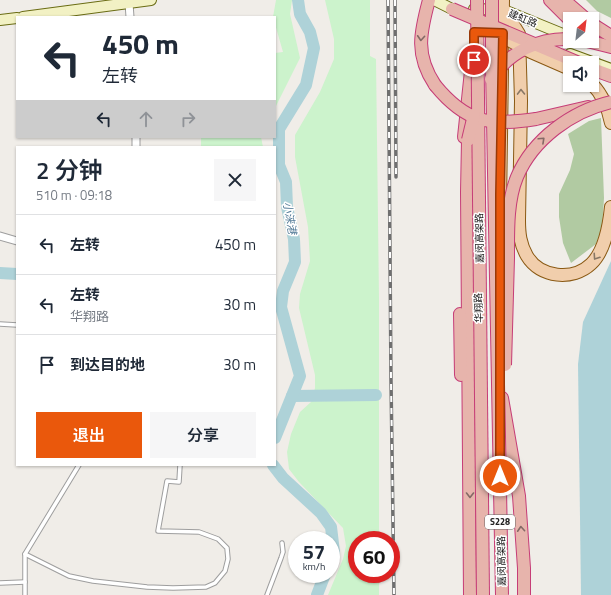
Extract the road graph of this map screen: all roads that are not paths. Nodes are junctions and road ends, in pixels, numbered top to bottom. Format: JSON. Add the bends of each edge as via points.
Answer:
{"nodes":[{"id":1,"x":151,"y":0,"type":"edge"},
{"id":2,"x":429,"y":0,"type":"edge"},
{"id":3,"x":434,"y":0,"type":"edge"},
{"id":4,"x":492,"y":0,"type":"edge"},
{"id":5,"x":550,"y":0,"type":"edge"},
{"id":6,"x":564,"y":0,"type":"edge"},
{"id":7,"x":129,"y":3,"type":"junction"},
{"id":8,"x":475,"y":3,"type":"edge"},
{"id":9,"x":504,"y":5,"type":"edge"},
{"id":10,"x":452,"y":9,"type":"junction"},
{"id":11,"x":578,"y":12,"type":"edge"},
{"id":12,"x":563,"y":13,"type":"edge"},
{"id":13,"x":31,"y":16,"type":"edge"},
{"id":14,"x":130,"y":16,"type":"edge"},
{"id":15,"x":16,"y":18,"type":"edge"},
{"id":16,"x":0,"y":20,"type":"edge"},
{"id":17,"x":599,"y":28,"type":"edge"},
{"id":18,"x":474,"y":32,"type":"junction"},
{"id":19,"x":503,"y":33,"type":"junction"},
{"id":20,"x":519,"y":34,"type":"junction"},
{"id":21,"x":563,"y":34,"type":"edge"},
{"id":22,"x":611,"y":36,"type":"edge"},
{"id":23,"x":563,"y":39,"type":"edge"},
{"id":24,"x":599,"y":39,"type":"edge"},
{"id":25,"x":599,"y":44,"type":"edge"},
{"id":26,"x":474,"y":46,"type":"junction"},
{"id":27,"x":611,"y":46,"type":"edge"},
{"id":28,"x":598,"y":48,"type":"edge"},
{"id":29,"x":611,"y":53,"type":"edge"},
{"id":30,"x":563,"y":56,"type":"edge"},
{"id":31,"x":563,"y":66,"type":"edge"},
{"id":32,"x":611,"y":69,"type":"edge"},
{"id":33,"x":599,"y":71,"type":"edge"},
{"id":34,"x":611,"y":76,"type":"edge"},
{"id":35,"x":598,"y":92,"type":"edge"},
{"id":36,"x":611,"y":102,"type":"edge"},
{"id":37,"x":597,"y":105,"type":"junction"},
{"id":38,"x":611,"y":123,"type":"edge"},
{"id":39,"x":611,"y":207,"type":"edge"},
{"id":40,"x":0,"y":236,"type":"edge"},
{"id":41,"x":16,"y":241,"type":"edge"},
{"id":42,"x":0,"y":324,"type":"edge"},
{"id":43,"x":16,"y":325,"type":"edge"},
{"id":44,"x":500,"y":387,"type":"junction"},
{"id":45,"x":499,"y":450,"type":"junction"},
{"id":46,"x":470,"y":456,"type":"junction"},
{"id":47,"x":78,"y":466,"type":"edge"},
{"id":48,"x":180,"y":466,"type":"edge"},
{"id":49,"x":282,"y":543,"type":"dead end"},
{"id":50,"x":26,"y":554,"type":"junction"},
{"id":51,"x":25,"y":582,"type":"junction"},
{"id":52,"x":0,"y":583,"type":"edge"},
{"id":53,"x":25,"y":595,"type":"edge"},
{"id":54,"x":266,"y":595,"type":"edge"},
{"id":55,"x":470,"y":595,"type":"edge"},
{"id":56,"x":484,"y":595,"type":"edge"},
{"id":57,"x":500,"y":595,"type":"edge"},
{"id":58,"x":524,"y":595,"type":"edge"}],
"edges":[{"from":1,"to":7,"type":"main road"},
{"from":2,"to":37,"type":"highway","one_way":true,"bridge":true,"via":[[421,34],[423,62],[428,74],[445,96],[466,114],[476,119],[515,122]]},
{"from":3,"to":10,"type":"main road"},
{"from":4,"to":45,"type":"highway","name":"嘉闵高架路","number":"S228","bridge":true},
{"from":5,"to":12,"type":"highway"},
{"from":6,"to":11,"type":"highway"},
{"from":7,"to":13,"type":"main road"},
{"from":7,"to":14,"type":"street"},
{"from":8,"to":9,"type":"main road","name":"建虹路"},
{"from":8,"to":18,"type":"main road","name":"华翔路"},
{"from":8,"to":56,"type":"highway","name":"嘉闵高架路","number":"S228","bridge":true},
{"from":9,"to":19,"type":"main road"},
{"from":9,"to":20,"type":"main road"},
{"from":9,"to":21,"type":"main road","name":"建虹路"},
{"from":10,"to":30,"type":"highway","bridge":true},
{"from":10,"to":31,"type":"main road","bridge":true,"via":[[531,52]]},
{"from":15,"to":16,"type":"main road"},
{"from":17,"to":22,"type":"highway"},
{"from":18,"to":19,"type":"main road","name":"建虹路"},
{"from":18,"to":26,"type":"main road","name":"华翔路"},
{"from":19,"to":20,"type":"main road","name":"建虹路"},
{"from":19,"to":44,"type":"main road"},
{"from":20,"to":32,"type":"main road","name":"建虹路"},
{"from":39,"to":20,"type":"main road","one_way":true,"via":[[601,249],[584,270],[555,275],[539,268],[528,257],[519,229]]},
{"from":23,"to":46,"type":"highway","bridge":true,"via":[[525,48],[505,62],[481,94],[471,125],[468,140],[467,192]]},
{"from":24,"to":27,"type":"highway"},
{"from":25,"to":27,"type":"highway"},
{"from":26,"to":46,"type":"highway","via":[[461,174],[461,377]]},
{"from":26,"to":56,"type":"main road","name":"华翔路","via":[[473,159],[483,467]]},
{"from":28,"to":29,"type":"main road"},
{"from":33,"to":34,"type":"highway"},
{"from":35,"to":38,"type":"main road","via":[[608,110]]},
{"from":36,"to":37,"type":"highway","bridge":true},
{"from":45,"to":37,"type":"highway","one_way":true,"bridge":true,"via":[[505,379],[508,230],[511,200],[517,177],[528,156],[550,133],[574,116]]},
{"from":40,"to":41,"type":"street"},
{"from":42,"to":43,"type":"lane"},
{"from":44,"to":57,"type":"main road"},
{"from":58,"to":44,"type":"highway","one_way":true,"via":[[519,496]]},
{"from":45,"to":57,"type":"highway","name":"嘉闵高架路","number":"S228","bridge":true},
{"from":46,"to":55,"type":"highway","one_way":true},
{"from":47,"to":50,"type":"lane"},
{"from":48,"to":50,"type":"lane","via":[[179,482],[167,481],[158,531],[198,532],[218,539],[227,548],[228,559],[225,571],[215,583],[206,587],[173,588],[93,582],[69,576]]},
{"from":49,"to":54,"type":"lane","via":[[283,552]]},
{"from":50,"to":51,"type":"lane"},
{"from":51,"to":52,"type":"lane"},
{"from":51,"to":53,"type":"lane"}]}
